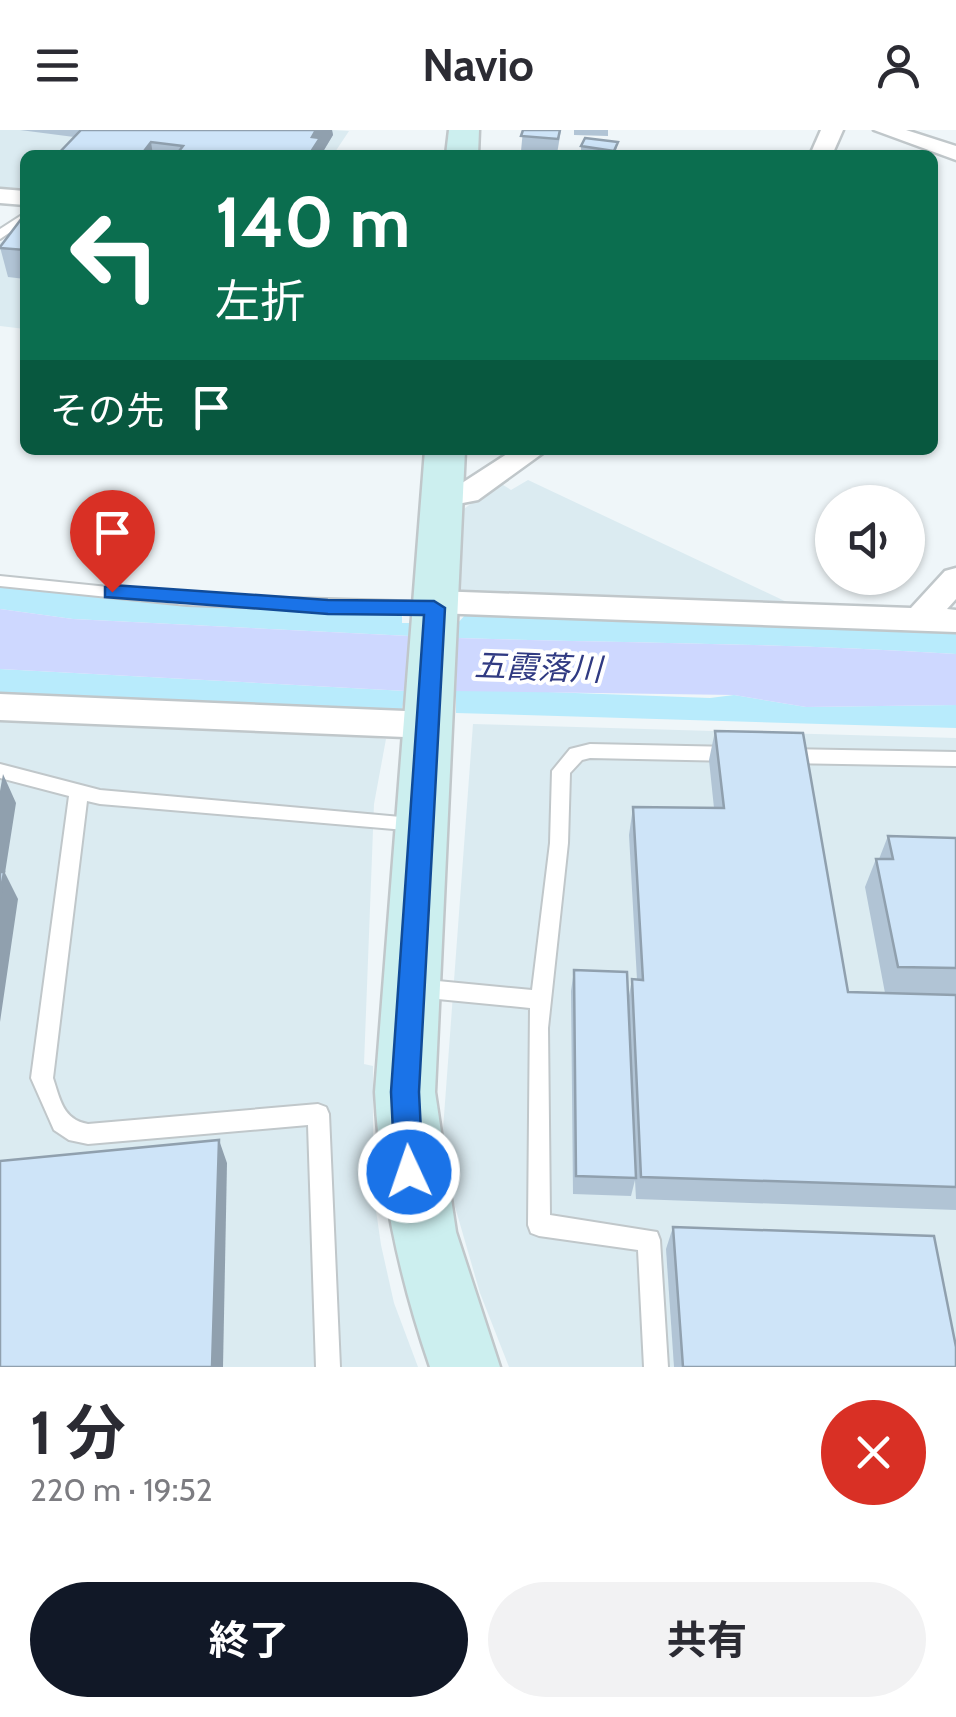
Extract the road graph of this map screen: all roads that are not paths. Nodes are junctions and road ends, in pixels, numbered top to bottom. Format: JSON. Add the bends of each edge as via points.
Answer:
{"nodes":[{"id":1,"x":885,"y":130,"type":"edge"},
{"id":2,"x":956,"y":153,"type":"edge"},
{"id":3,"x":20,"y":220,"type":"edge"},
{"id":4,"x":0,"y":235,"type":"edge"},
{"id":5,"x":445,"y":455,"type":"edge"},
{"id":6,"x":525,"y":455,"type":"edge"},
{"id":7,"x":442,"y":498,"type":"junction"},
{"id":8,"x":956,"y":579,"type":"edge"},
{"id":9,"x":0,"y":581,"type":"edge"},
{"id":10,"x":435,"y":611,"type":"junction"},
{"id":11,"x":919,"y":620,"type":"junction"},
{"id":12,"x":956,"y":621,"type":"edge"},
{"id":13,"x":0,"y":707,"type":"edge"},
{"id":14,"x":430,"y":713,"type":"junction"},
{"id":15,"x":956,"y":760,"type":"edge"},
{"id":16,"x":0,"y":772,"type":"edge"},
{"id":17,"x":79,"y":791,"type":"junction"},
{"id":18,"x":422,"y":825,"type":"junction"},
{"id":19,"x":412,"y":988,"type":"junction"},
{"id":20,"x":541,"y":1000,"type":"junction"},
{"id":21,"x":328,"y":1367,"type":"edge"},
{"id":22,"x":465,"y":1367,"type":"edge"},
{"id":23,"x":656,"y":1367,"type":"edge"}],
"edges":[{"from":1,"to":2,"type":"street"},
{"from":3,"to":4,"type":"lane"},
{"from":5,"to":7,"type":"street"},
{"from":6,"to":7,"type":"street","via":[[468,493]]},
{"from":7,"to":10,"type":"street"},
{"from":8,"to":11,"type":"street"},
{"from":9,"to":10,"type":"lane","via":[[187,600]]},
{"from":10,"to":11,"type":"street"},
{"from":10,"to":14,"type":"street"},
{"from":11,"to":12,"type":"street"},
{"from":13,"to":14,"type":"street"},
{"from":14,"to":18,"type":"street"},
{"from":15,"to":20,"type":"lane","via":[[576,754],[562,771]]},
{"from":16,"to":17,"type":"lane"},
{"from":17,"to":18,"type":"lane"},
{"from":17,"to":21,"type":"lane","via":[[42,1078],[57,1123],[88,1134],[318,1114]]},
{"from":18,"to":19,"type":"street"},
{"from":19,"to":20,"type":"lane"},
{"from":19,"to":22,"type":"street","via":[[405,1092],[409,1172],[432,1275]]},
{"from":20,"to":23,"type":"lane","via":[[539,1225],[650,1240]]}]}
